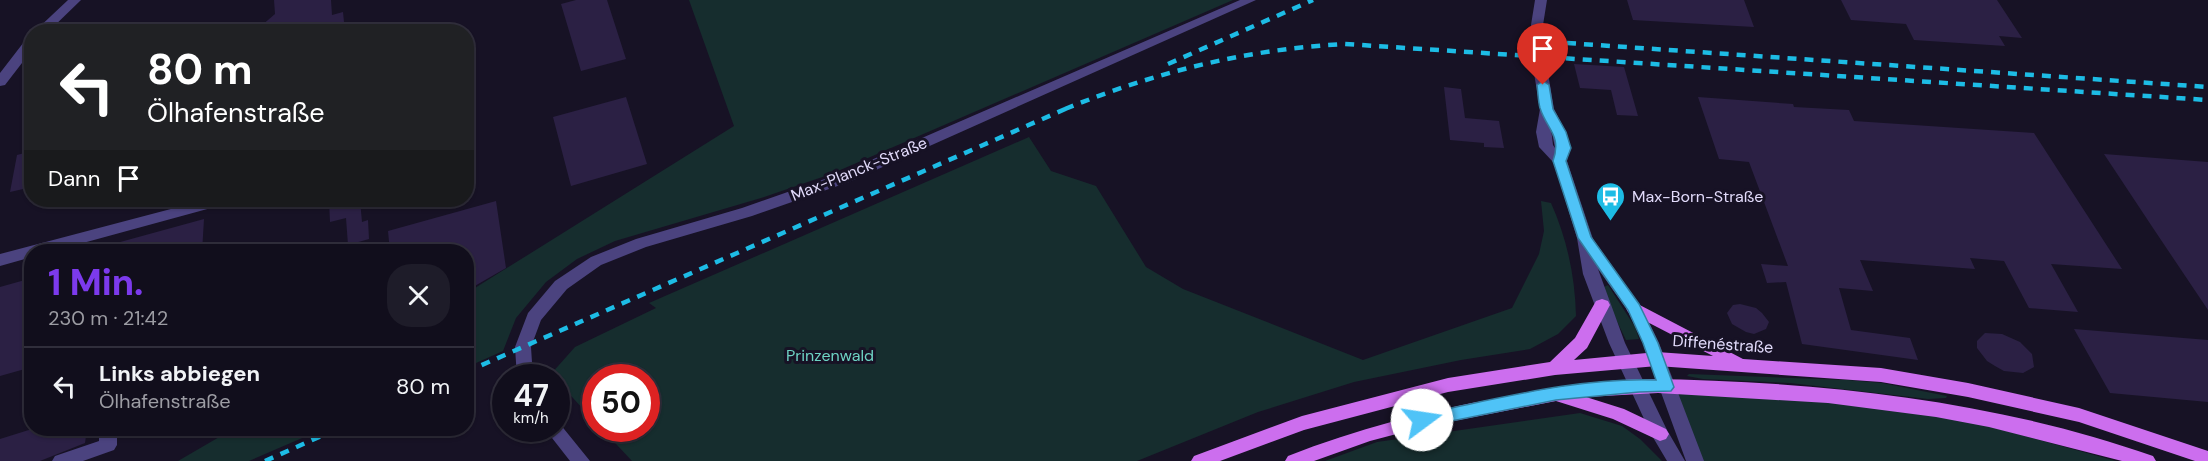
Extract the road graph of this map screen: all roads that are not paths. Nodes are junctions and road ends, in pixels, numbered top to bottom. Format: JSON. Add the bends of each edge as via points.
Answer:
{"nodes":[{"id":1,"x":75,"y":0,"type":"edge"},
{"id":2,"x":1250,"y":0,"type":"edge"},
{"id":3,"x":1541,"y":0,"type":"edge"},
{"id":4,"x":49,"y":24,"type":"edge"},
{"id":5,"x":24,"y":51,"type":"edge"},
{"id":6,"x":0,"y":82,"type":"edge"},
{"id":7,"x":196,"y":207,"type":"edge"},
{"id":8,"x":1585,"y":238,"type":"junction"},
{"id":9,"x":59,"y":244,"type":"edge"},
{"id":10,"x":24,"y":254,"type":"edge"},
{"id":11,"x":0,"y":260,"type":"edge"},
{"id":12,"x":1602,"y":305,"type":"junction"},
{"id":13,"x":1634,"y":308,"type":"junction"},
{"id":14,"x":1657,"y":359,"type":"junction"},
{"id":15,"x":1626,"y":361,"type":"junction"},
{"id":16,"x":524,"y":364,"type":"edge"},
{"id":17,"x":1744,"y":365,"type":"junction"},
{"id":18,"x":1555,"y":368,"type":"junction"},
{"id":19,"x":1639,"y":386,"type":"junction"},
{"id":20,"x":1666,"y":387,"type":"junction"},
{"id":21,"x":1556,"y":394,"type":"junction"},
{"id":22,"x":1660,"y":434,"type":"junction"},
{"id":23,"x":108,"y":436,"type":"edge"},
{"id":24,"x":565,"y":442,"type":"edge"},
{"id":25,"x":2208,"y":458,"type":"edge"},
{"id":26,"x":61,"y":461,"type":"edge"},
{"id":27,"x":581,"y":461,"type":"edge"},
{"id":28,"x":1200,"y":461,"type":"edge"},
{"id":29,"x":1294,"y":461,"type":"edge"},
{"id":30,"x":1676,"y":461,"type":"edge"},
{"id":31,"x":1695,"y":461,"type":"edge"},
{"id":32,"x":2147,"y":461,"type":"edge"}],
"edges":[{"from":1,"to":4,"type":"street"},
{"from":2,"to":16,"type":"street","name":"Max-Planck-Straße","via":[[843,178],[596,261],[561,285],[534,317],[523,347]]},
{"from":3,"to":8,"type":"street","via":[[1537,25],[1547,109],[1543,132],[1546,147],[1560,161]]},
{"from":5,"to":6,"type":"street"},
{"from":7,"to":9,"type":"street"},
{"from":8,"to":12,"type":"street","via":[[1591,274]]},
{"from":8,"to":13,"type":"street"},
{"from":10,"to":11,"type":"street"},
{"from":12,"to":15,"type":"street"},
{"from":12,"to":18,"type":"main road","via":[[1581,343]]},
{"from":13,"to":14,"type":"street"},
{"from":13,"to":17,"type":"main road"},
{"from":14,"to":15,"type":"main road","name":"Diffenéstraße"},
{"from":14,"to":17,"type":"main road","name":"Diffenéstraße"},
{"from":14,"to":20,"type":"street"},
{"from":15,"to":18,"type":"main road","name":"Diffenéstraße"},
{"from":15,"to":19,"type":"street"},
{"from":17,"to":25,"type":"main road","name":"Diffenéstraße","via":[[1881,375],[1968,390],[2079,415]]},
{"from":18,"to":28,"type":"main road","name":"Diffenéstraße","via":[[1448,385],[1313,420]]},
{"from":19,"to":20,"type":"main road"},
{"from":19,"to":21,"type":"main road"},
{"from":19,"to":22,"type":"street"},
{"from":20,"to":31,"type":"street"},
{"from":20,"to":32,"type":"main road","via":[[1820,394],[1889,402],[2086,441]]},
{"from":21,"to":22,"type":"main road","via":[[1618,414]]},
{"from":21,"to":29,"type":"main road","via":[[1440,415]]},
{"from":22,"to":30,"type":"street"},
{"from":23,"to":26,"type":"street","via":[[108,445]]},
{"from":24,"to":27,"type":"street"}]}
